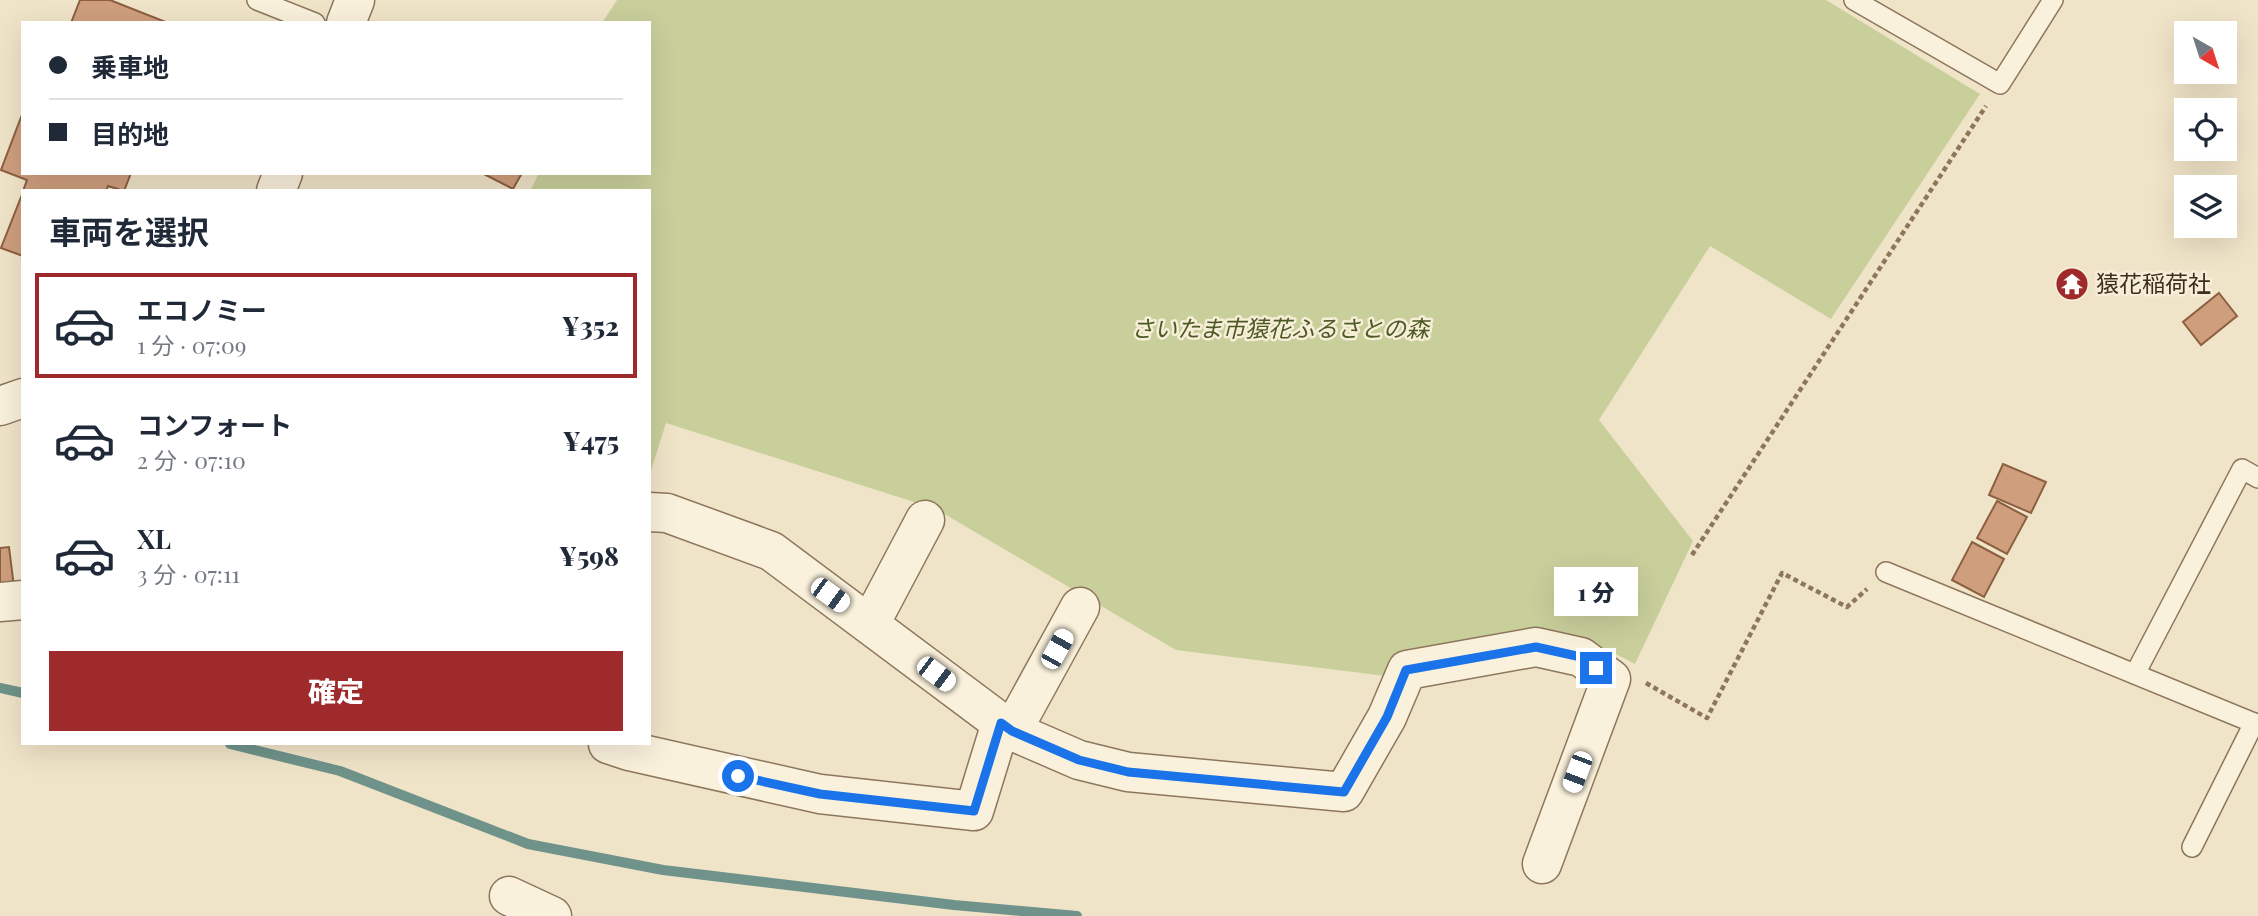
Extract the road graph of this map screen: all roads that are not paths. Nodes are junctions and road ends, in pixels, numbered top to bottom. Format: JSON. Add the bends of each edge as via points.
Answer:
{"nodes":[{"id":1,"x":257,"y":0,"type":"edge"},
{"id":2,"x":355,"y":0,"type":"edge"},
{"id":3,"x":1853,"y":0,"type":"edge"},
{"id":4,"x":2053,"y":0,"type":"edge"},
{"id":5,"x":309,"y":21,"type":"edge"},
{"id":6,"x":347,"y":21,"type":"edge"},
{"id":7,"x":21,"y":399,"type":"edge"},
{"id":8,"x":0,"y":406,"type":"edge"},
{"id":9,"x":2258,"y":478,"type":"edge"},
{"id":10,"x":651,"y":512,"type":"edge"},
{"id":11,"x":925,"y":520,"type":"dead end"},
{"id":12,"x":1886,"y":572,"type":"road end"},
{"id":13,"x":21,"y":600,"type":"edge"},
{"id":14,"x":0,"y":602,"type":"edge"},
{"id":15,"x":1080,"y":607,"type":"dead end"},
{"id":16,"x":870,"y":624,"type":"junction"},
{"id":17,"x":2135,"y":674,"type":"junction"},
{"id":18,"x":2256,"y":723,"type":"edge"},
{"id":19,"x":1006,"y":727,"type":"junction"},
{"id":20,"x":611,"y":745,"type":"edge"},
{"id":21,"x":2192,"y":847,"type":"dead end"},
{"id":22,"x":1542,"y":864,"type":"dead end"},
{"id":23,"x":509,"y":896,"type":"dead end"},
{"id":24,"x":552,"y":916,"type":"edge"}],
"edges":[{"from":1,"to":5,"type":"lane"},
{"from":2,"to":6,"type":"street"},
{"from":3,"to":4,"type":"lane","via":[[2000,84]]},
{"from":7,"to":8,"type":"street"},
{"from":9,"to":17,"type":"lane","via":[[2242,469]]},
{"from":10,"to":16,"type":"street","via":[[667,513],[771,551]]},
{"from":11,"to":16,"type":"street"},
{"from":12,"to":17,"type":"lane"},
{"from":13,"to":14,"type":"street"},
{"from":15,"to":19,"type":"street"},
{"from":16,"to":19,"type":"street"},
{"from":17,"to":18,"type":"lane"},
{"from":18,"to":21,"type":"lane"},
{"from":19,"to":20,"type":"street","via":[[974,811],[820,794]]},
{"from":19,"to":22,"type":"street","via":[[1079,760],[1128,772],[1344,792],[1387,717],[1406,670],[1536,647],[1581,657],[1611,680]]},
{"from":23,"to":24,"type":"street"}]}
